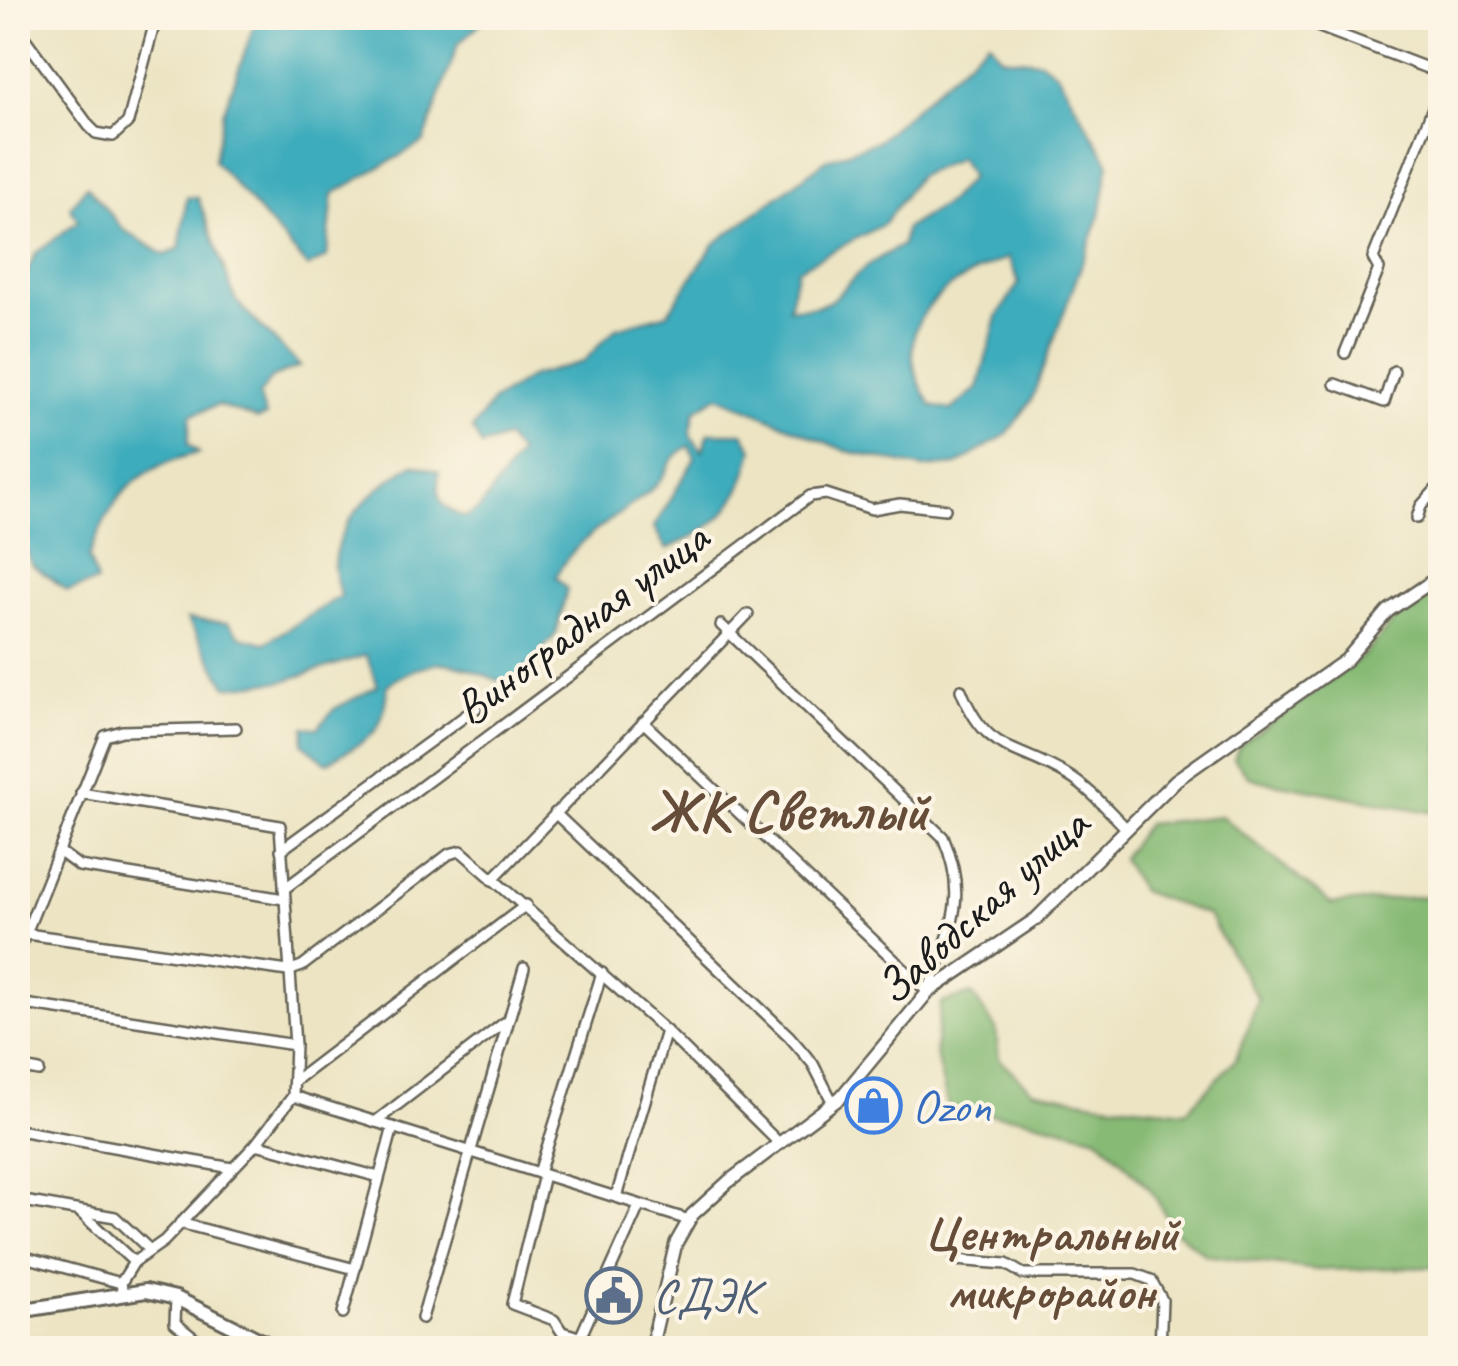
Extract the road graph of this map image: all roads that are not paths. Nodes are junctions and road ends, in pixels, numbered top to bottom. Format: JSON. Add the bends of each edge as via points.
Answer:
{"nodes":[{"id":1,"x":156,"y":18,"type":"edge"},
{"id":2,"x":1296,"y":18,"type":"edge"},
{"id":3,"x":18,"y":28,"type":"edge"},
{"id":4,"x":1440,"y":73,"type":"edge"},
{"id":5,"x":1440,"y":90,"type":"edge"},
{"id":6,"x":1346,"y":353,"type":"dead end"},
{"id":7,"x":1394,"y":371,"type":"dead end"},
{"id":8,"x":1335,"y":384,"type":"dead end"},
{"id":9,"x":1440,"y":440,"type":"edge"},
{"id":10,"x":1440,"y":452,"type":"edge"},
{"id":11,"x":1440,"y":485,"type":"edge"},
{"id":12,"x":945,"y":510,"type":"dead end"},
{"id":13,"x":1416,"y":518,"type":"dead end"},
{"id":14,"x":1440,"y":576,"type":"edge"},
{"id":15,"x":748,"y":614,"type":"dead end"},
{"id":16,"x":721,"y":625,"type":"dead end"},
{"id":17,"x":729,"y":634,"type":"junction"},
{"id":18,"x":961,"y":690,"type":"dead end"},
{"id":19,"x":476,"y":708,"type":"dead end"},
{"id":20,"x":643,"y":722,"type":"junction"},
{"id":21,"x":236,"y":728,"type":"dead end"},
{"id":22,"x":81,"y":793,"type":"junction"},
{"id":23,"x":555,"y":813,"type":"junction"},
{"id":24,"x":1126,"y":828,"type":"junction"},
{"id":25,"x":281,"y":850,"type":"junction"},
{"id":26,"x":60,"y":852,"type":"junction"},
{"id":27,"x":492,"y":880,"type":"junction"},
{"id":28,"x":284,"y":894,"type":"junction"},
{"id":29,"x":526,"y":905,"type":"junction"},
{"id":30,"x":27,"y":934,"type":"junction"},
{"id":31,"x":18,"y":953,"type":"edge"},
{"id":32,"x":524,"y":968,"type":"dead end"},
{"id":33,"x":288,"y":971,"type":"junction"},
{"id":34,"x":602,"y":973,"type":"junction"},
{"id":35,"x":928,"y":992,"type":"junction"},
{"id":36,"x":18,"y":1004,"type":"edge"},
{"id":37,"x":504,"y":1023,"type":"junction"},
{"id":38,"x":666,"y":1031,"type":"junction"},
{"id":39,"x":294,"y":1046,"type":"junction"},
{"id":40,"x":18,"y":1067,"type":"edge"},
{"id":41,"x":39,"y":1071,"type":"dead end"},
{"id":42,"x":296,"y":1080,"type":"junction"},
{"id":43,"x":294,"y":1096,"type":"junction"},
{"id":44,"x":834,"y":1103,"type":"junction"},
{"id":45,"x":375,"y":1122,"type":"junction"},
{"id":46,"x":392,"y":1127,"type":"junction"},
{"id":47,"x":18,"y":1130,"type":"edge"},
{"id":48,"x":779,"y":1143,"type":"junction"},
{"id":49,"x":256,"y":1144,"type":"junction"},
{"id":50,"x":468,"y":1150,"type":"junction"},
{"id":51,"x":232,"y":1168,"type":"junction"},
{"id":52,"x":541,"y":1174,"type":"junction"},
{"id":53,"x":380,"y":1177,"type":"junction"},
{"id":54,"x":616,"y":1198,"type":"junction"},
{"id":55,"x":18,"y":1200,"type":"edge"},
{"id":56,"x":639,"y":1206,"type":"junction"},
{"id":57,"x":80,"y":1212,"type":"junction"},
{"id":58,"x":689,"y":1220,"type":"junction"},
{"id":59,"x":180,"y":1223,"type":"junction"},
{"id":60,"x":150,"y":1250,"type":"junction"},
{"id":61,"x":18,"y":1255,"type":"edge"},
{"id":62,"x":955,"y":1260,"type":"dead end"},
{"id":63,"x":134,"y":1262,"type":"junction"},
{"id":64,"x":355,"y":1269,"type":"junction"},
{"id":65,"x":122,"y":1288,"type":"junction"},
{"id":66,"x":176,"y":1298,"type":"junction"},
{"id":67,"x":18,"y":1310,"type":"edge"},
{"id":68,"x":343,"y":1313,"type":"dead end"},
{"id":69,"x":422,"y":1318,"type":"dead end"},
{"id":70,"x":580,"y":1338,"type":"junction"},
{"id":71,"x":206,"y":1348,"type":"edge"},
{"id":72,"x":276,"y":1348,"type":"edge"},
{"id":73,"x":616,"y":1348,"type":"edge"},
{"id":74,"x":651,"y":1348,"type":"edge"},
{"id":75,"x":1160,"y":1348,"type":"edge"}],
"edges":[{"from":1,"to":3,"type":"street","via":[[128,122],[113,136],[90,126]]},
{"from":2,"to":4,"type":"street"},
{"from":5,"to":6,"type":"street","via":[[1373,258],[1379,269]]},
{"from":7,"to":8,"type":"street","via":[[1384,402]]},
{"from":9,"to":10,"type":"street"},
{"from":11,"to":13,"type":"street"},
{"from":12,"to":28,"type":"street","name":"Виноградная улица","via":[[900,504],[872,509],[826,494],[810,496]]},
{"from":14,"to":24,"type":"street","name":"Заводская улица","via":[[1388,612],[1346,660],[1186,772]]},
{"from":15,"to":17,"type":"street"},
{"from":16,"to":17,"type":"street"},
{"from":17,"to":20,"type":"street"},
{"from":17,"to":35,"type":"street","via":[[939,832],[959,880]]},
{"from":18,"to":24,"type":"street","via":[[986,734],[1071,776]]},
{"from":19,"to":25,"type":"street"},
{"from":20,"to":23,"type":"street"},
{"from":20,"to":35,"type":"street"},
{"from":21,"to":22,"type":"street","via":[[109,733]]},
{"from":22,"to":25,"type":"street","via":[[280,826]]},
{"from":22,"to":26,"type":"street"},
{"from":23,"to":27,"type":"street"},
{"from":23,"to":44,"type":"street","via":[[790,1036]]},
{"from":24,"to":35,"type":"street","name":"Заводская улица","via":[[1036,919]]},
{"from":25,"to":28,"type":"street"},
{"from":26,"to":28,"type":"street","via":[[79,866]]},
{"from":26,"to":30,"type":"street"},
{"from":27,"to":29,"type":"street"},
{"from":27,"to":33,"type":"street","via":[[461,852],[452,852],[312,960]]},
{"from":28,"to":33,"type":"street"},
{"from":29,"to":34,"type":"street"},
{"from":29,"to":42,"type":"street"},
{"from":30,"to":31,"type":"street"},
{"from":30,"to":33,"type":"street"},
{"from":32,"to":37,"type":"street"},
{"from":33,"to":39,"type":"street"},
{"from":34,"to":38,"type":"street"},
{"from":34,"to":52,"type":"street"},
{"from":35,"to":44,"type":"street","name":"Заводская улица"},
{"from":36,"to":39,"type":"street"},
{"from":37,"to":45,"type":"street"},
{"from":37,"to":50,"type":"street"},
{"from":38,"to":48,"type":"street"},
{"from":38,"to":54,"type":"street"},
{"from":39,"to":42,"type":"street"},
{"from":40,"to":41,"type":"street"},
{"from":42,"to":43,"type":"street"},
{"from":43,"to":45,"type":"street"},
{"from":43,"to":49,"type":"street"},
{"from":44,"to":48,"type":"street","name":"Заводская улица"},
{"from":45,"to":46,"type":"street"},
{"from":46,"to":50,"type":"street"},
{"from":46,"to":53,"type":"street"},
{"from":47,"to":51,"type":"street"},
{"from":48,"to":58,"type":"street","name":"Заводская улица"},
{"from":49,"to":51,"type":"street"},
{"from":49,"to":53,"type":"street"},
{"from":50,"to":52,"type":"street"},
{"from":50,"to":69,"type":"street"},
{"from":51,"to":59,"type":"street"},
{"from":52,"to":54,"type":"street"},
{"from":52,"to":70,"type":"street","via":[[511,1294],[516,1309],[554,1320],[562,1332]]},
{"from":53,"to":64,"type":"street"},
{"from":54,"to":56,"type":"street"},
{"from":55,"to":57,"type":"street"},
{"from":56,"to":58,"type":"street"},
{"from":56,"to":70,"type":"street"},
{"from":57,"to":60,"type":"street","via":[[124,1221]]},
{"from":57,"to":63,"type":"street"},
{"from":58,"to":74,"type":"street","name":"Заводская улица","via":[[676,1244]]},
{"from":59,"to":60,"type":"street"},
{"from":59,"to":64,"type":"street"},
{"from":60,"to":63,"type":"street"},
{"from":61,"to":65,"type":"street"},
{"from":62,"to":75,"type":"street","via":[[1006,1264],[1023,1274],[1136,1274],[1151,1280],[1162,1300]]},
{"from":63,"to":65,"type":"street"},
{"from":64,"to":68,"type":"street"},
{"from":65,"to":66,"type":"main road"},
{"from":65,"to":67,"type":"main road"},
{"from":66,"to":71,"type":"street","via":[[175,1323]]},
{"from":66,"to":72,"type":"main road"},
{"from":70,"to":73,"type":"street"}]}
